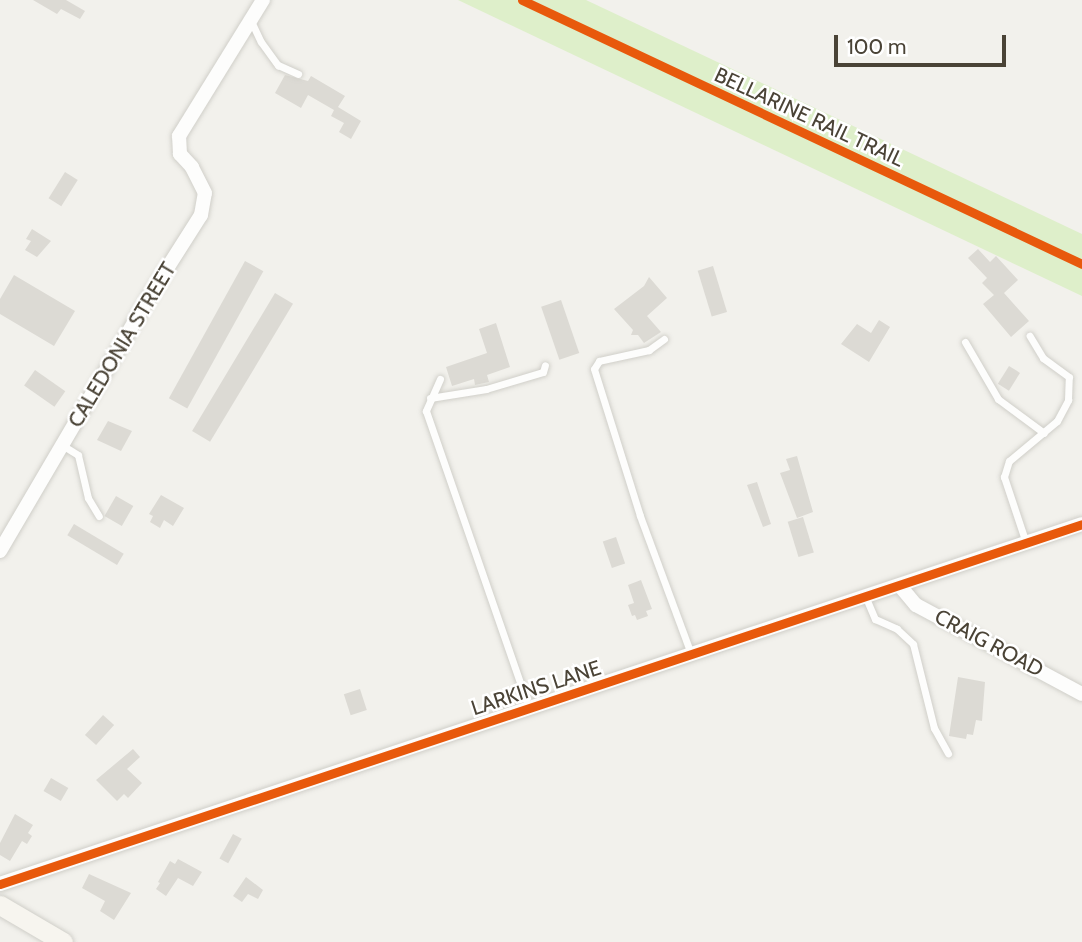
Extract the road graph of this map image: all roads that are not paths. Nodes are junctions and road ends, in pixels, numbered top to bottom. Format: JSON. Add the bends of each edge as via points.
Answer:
{"nodes":[{"id":1,"x":263,"y":0,"type":"edge"},
{"id":2,"x":251,"y":21,"type":"junction"},
{"id":3,"x":298,"y":74,"type":"dead end"},
{"id":4,"x":1030,"y":336,"type":"dead end"},
{"id":5,"x":664,"y":339,"type":"dead end"},
{"id":6,"x":965,"y":342,"type":"dead end"},
{"id":7,"x":545,"y":365,"type":"dead end"},
{"id":8,"x":440,"y":379,"type":"dead end"},
{"id":9,"x":430,"y":398,"type":"junction"},
{"id":10,"x":1044,"y":433,"type":"junction"},
{"id":11,"x":62,"y":445,"type":"junction"},
{"id":12,"x":99,"y":516,"type":"dead end"},
{"id":13,"x":1082,"y":524,"type":"edge"},
{"id":14,"x":1026,"y":543,"type":"junction"},
{"id":15,"x":0,"y":551,"type":"edge"},
{"id":16,"x":900,"y":586,"type":"junction"},
{"id":17,"x":866,"y":598,"type":"junction"},
{"id":18,"x":692,"y":655,"type":"junction"},
{"id":19,"x":1082,"y":694,"type":"edge"},
{"id":20,"x":529,"y":709,"type":"junction"},
{"id":21,"x":948,"y":753,"type":"dead end"},
{"id":22,"x":0,"y":884,"type":"edge"},
{"id":23,"x":0,"y":905,"type":"edge"},
{"id":24,"x":63,"y":942,"type":"edge"}],
"edges":[{"from":1,"to":2,"type":"street"},
{"from":2,"to":3,"type":"lane","via":[[278,65]]},
{"from":2,"to":11,"type":"street","name":"CALEDONIA STREET","via":[[179,136],[180,154],[205,193],[201,215]]},
{"from":4,"to":10,"type":"lane","via":[[1043,358],[1069,377],[1068,400]]},
{"from":5,"to":18,"type":"lane","via":[[649,350],[599,361],[594,369],[640,516]]},
{"from":6,"to":10,"type":"lane","via":[[998,398]]},
{"from":7,"to":9,"type":"lane","via":[[543,372],[486,389]]},
{"from":8,"to":9,"type":"lane"},
{"from":9,"to":20,"type":"lane","via":[[426,411]]},
{"from":10,"to":14,"type":"lane","via":[[1009,461],[1004,477]]},
{"from":11,"to":12,"type":"lane","via":[[78,454],[88,498]]},
{"from":11,"to":15,"type":"street","name":"CALEDONIA STREET"},
{"from":13,"to":14,"type":"street","name":"LARKINS LANE"},
{"from":14,"to":16,"type":"street","name":"LARKINS LANE"},
{"from":16,"to":17,"type":"street","name":"LARKINS LANE"},
{"from":16,"to":19,"type":"street","name":"CRAIG ROAD","via":[[916,605]]},
{"from":17,"to":18,"type":"street","name":"LARKINS LANE"},
{"from":17,"to":21,"type":"lane","via":[[875,618],[913,644],[934,728]]},
{"from":18,"to":20,"type":"street","name":"LARKINS LANE"},
{"from":20,"to":22,"type":"street","name":"LARKINS LANE"},
{"from":23,"to":24,"type":"main road"}]}
